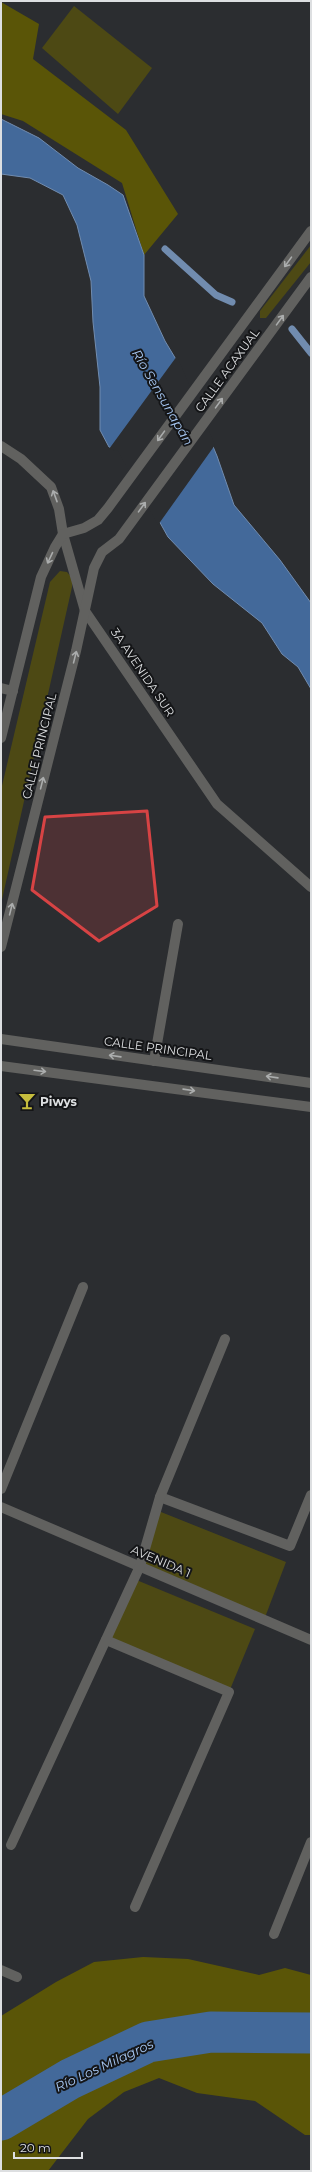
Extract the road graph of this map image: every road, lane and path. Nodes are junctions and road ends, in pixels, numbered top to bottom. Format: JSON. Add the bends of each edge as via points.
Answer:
{"nodes":[{"id":1,"x":311,"y":231,"type":"edge"},
{"id":2,"x":311,"y":277,"type":"edge"},
{"id":3,"x":1,"y":446,"type":"edge"},
{"id":4,"x":64,"y":534,"type":"junction"},
{"id":5,"x":102,"y":552,"type":"joint"},
{"id":6,"x":85,"y":610,"type":"junction"},
{"id":7,"x":1,"y":688,"type":"edge"},
{"id":8,"x":13,"y":691,"type":"junction"},
{"id":9,"x":1,"y":738,"type":"edge"},
{"id":10,"x":311,"y":887,"type":"edge"},
{"id":11,"x":178,"y":924,"type":"dead end"},
{"id":12,"x":1,"y":947,"type":"edge"},
{"id":13,"x":1,"y":1039,"type":"edge"},
{"id":14,"x":154,"y":1061,"type":"junction"},
{"id":15,"x":1,"y":1066,"type":"edge"},
{"id":16,"x":311,"y":1083,"type":"edge"},
{"id":17,"x":311,"y":1107,"type":"edge"},
{"id":18,"x":83,"y":1287,"type":"dead end"},
{"id":19,"x":225,"y":1339,"type":"dead end"},
{"id":20,"x":1,"y":1489,"type":"edge"},
{"id":21,"x":311,"y":1495,"type":"edge"},
{"id":22,"x":160,"y":1497,"type":"junction"},
{"id":23,"x":1,"y":1507,"type":"edge"},
{"id":24,"x":140,"y":1566,"type":"junction"},
{"id":25,"x":106,"y":1640,"type":"junction"},
{"id":26,"x":311,"y":1640,"type":"edge"},
{"id":27,"x":311,"y":1842,"type":"edge"},
{"id":28,"x":11,"y":1845,"type":"dead end"},
{"id":29,"x":135,"y":1907,"type":"dead end"},
{"id":30,"x":274,"y":1934,"type":"dead end"},
{"id":31,"x":1,"y":1970,"type":"edge"},
{"id":32,"x":17,"y":1977,"type":"dead end"}],
"edges":[{"from":1,"to":4,"type":"street","name":"CALLE ACAXUAL","one_way":true,"via":[[108,508],[98,520],[84,528]]},
{"from":5,"to":2,"type":"street","name":"CALLE ACAXUAL","one_way":true,"via":[[119,539]]},
{"from":4,"to":3,"type":"street","name":"3A AVENIDA SUR","one_way":true,"via":[[51,487],[21,459]]},
{"from":4,"to":6,"type":"street","name":"3A AVENIDA SUR"},
{"from":4,"to":8,"type":"street","one_way":true,"via":[[41,577]]},
{"from":5,"to":6,"type":"street","name":"CALLE PRINCIPAL","via":[[94,568]]},
{"from":6,"to":10,"type":"street","name":"3A AVENIDA SUR","via":[[216,804]]},
{"from":12,"to":6,"type":"street","name":"CALLE PRINCIPAL","one_way":true},
{"from":7,"to":8,"type":"street"},
{"from":8,"to":9,"type":"street"},
{"from":11,"to":14,"type":"street"},
{"from":14,"to":13,"type":"street","name":"CALLE PRINCIPAL","one_way":true},
{"from":16,"to":14,"type":"street","name":"CALLE PRINCIPAL","one_way":true},
{"from":15,"to":17,"type":"street","one_way":true},
{"from":18,"to":20,"type":"street"},
{"from":19,"to":22,"type":"street"},
{"from":21,"to":22,"type":"street","via":[[290,1546]]},
{"from":22,"to":24,"type":"street"},
{"from":23,"to":24,"type":"street","name":"AVENIDA 1"},
{"from":24,"to":25,"type":"street"},
{"from":24,"to":26,"type":"street","name":"AVENIDA 1"},
{"from":25,"to":28,"type":"street"},
{"from":25,"to":29,"type":"street","via":[[229,1692]]},
{"from":27,"to":30,"type":"street"},
{"from":31,"to":32,"type":"street"}]}
